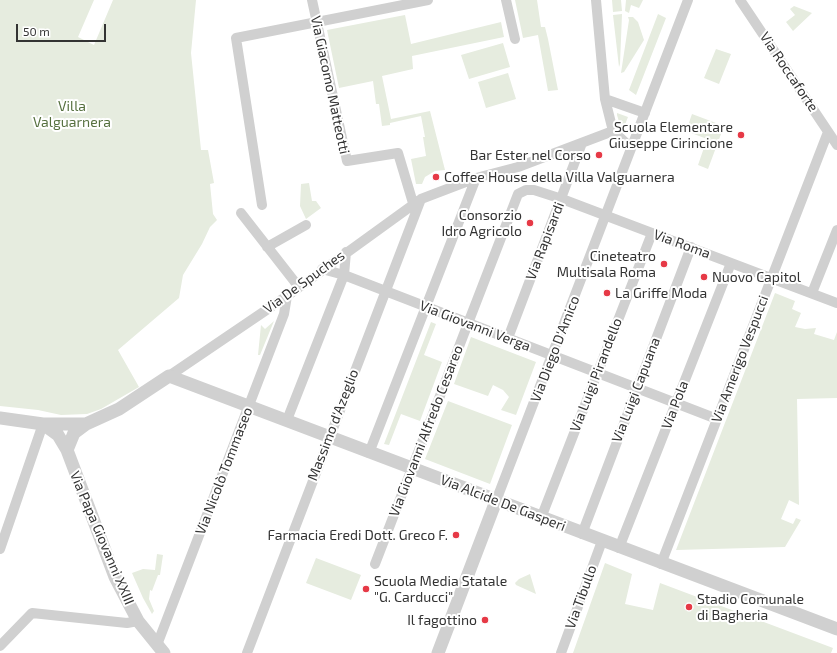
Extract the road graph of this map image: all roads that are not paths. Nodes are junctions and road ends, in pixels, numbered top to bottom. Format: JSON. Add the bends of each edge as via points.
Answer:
{"nodes":[{"id":1,"x":312,"y":0,"type":"edge"},
{"id":2,"x":428,"y":0,"type":"edge"},
{"id":3,"x":506,"y":0,"type":"edge"},
{"id":4,"x":596,"y":0,"type":"edge"},
{"id":5,"x":688,"y":0,"type":"edge"},
{"id":6,"x":740,"y":0,"type":"edge"},
{"id":7,"x":387,"y":4,"type":"edge"},
{"id":8,"x":317,"y":22,"type":"junction"},
{"id":9,"x":515,"y":40,"type":"dead end"},
{"id":10,"x":605,"y":99,"type":"junction"},
{"id":11,"x":645,"y":112,"type":"junction"},
{"id":12,"x":613,"y":131,"type":"junction"},
{"id":13,"x":828,"y":132,"type":"junction"},
{"id":14,"x":582,"y":143,"type":"junction"},
{"id":15,"x":837,"y":145,"type":"edge"},
{"id":16,"x":632,"y":148,"type":"junction"},
{"id":17,"x":476,"y":178,"type":"junction"},
{"id":18,"x":526,"y":190,"type":"joint"},
{"id":19,"x":562,"y":199,"type":"junction"},
{"id":20,"x":417,"y":201,"type":"junction"},
{"id":21,"x":262,"y":205,"type":"dead end"},
{"id":22,"x":241,"y":213,"type":"dead end"},
{"id":23,"x":606,"y":217,"type":"junction"},
{"id":24,"x":306,"y":225,"type":"dead end"},
{"id":25,"x":837,"y":230,"type":"edge"},
{"id":26,"x":652,"y":233,"type":"junction"},
{"id":27,"x":267,"y":247,"type":"junction"},
{"id":28,"x":691,"y":247,"type":"junction"},
{"id":29,"x":346,"y":252,"type":"junction"},
{"id":30,"x":731,"y":262,"type":"junction"},
{"id":31,"x":322,"y":269,"type":"junction"},
{"id":32,"x":344,"y":275,"type":"junction"},
{"id":33,"x":771,"y":278,"type":"junction"},
{"id":34,"x":298,"y":286,"type":"junction"},
{"id":35,"x":384,"y":290,"type":"junction"},
{"id":36,"x":812,"y":293,"type":"junction"},
{"id":37,"x":287,"y":296,"type":"junction"},
{"id":38,"x":837,"y":303,"type":"edge"},
{"id":39,"x":425,"y":306,"type":"junction"},
{"id":40,"x":468,"y":323,"type":"junction"},
{"id":41,"x":508,"y":338,"type":"junction"},
{"id":42,"x":552,"y":356,"type":"junction"},
{"id":43,"x":597,"y":373,"type":"junction"},
{"id":44,"x":169,"y":376,"type":"junction"},
{"id":45,"x":637,"y":388,"type":"junction"},
{"id":46,"x":676,"y":403,"type":"junction"},
{"id":47,"x":250,"y":406,"type":"junction"},
{"id":48,"x":0,"y":418,"type":"edge"},
{"id":49,"x":717,"y":419,"type":"junction"},
{"id":50,"x":287,"y":420,"type":"junction"},
{"id":51,"x":43,"y":424,"type":"junction"},
{"id":52,"x":86,"y":424,"type":"junction"},
{"id":53,"x":328,"y":436,"type":"junction"},
{"id":54,"x":67,"y":450,"type":"junction"},
{"id":55,"x":369,"y":452,"type":"junction"},
{"id":56,"x":411,"y":468,"type":"junction"},
{"id":57,"x":496,"y":501,"type":"junction"},
{"id":58,"x":541,"y":518,"type":"junction"},
{"id":59,"x":582,"y":534,"type":"junction"},
{"id":60,"x":602,"y":542,"type":"junction"},
{"id":61,"x":619,"y":548,"type":"junction"},
{"id":62,"x":0,"y":549,"type":"edge"},
{"id":63,"x":375,"y":564,"type":"dead end"},
{"id":64,"x":661,"y":564,"type":"junction"},
{"id":65,"x":138,"y":621,"type":"junction"},
{"id":66,"x":837,"y":629,"type":"edge"},
{"id":67,"x":0,"y":646,"type":"edge"},
{"id":68,"x":160,"y":649,"type":"edge"},
{"id":69,"x":246,"y":653,"type":"edge"},
{"id":70,"x":438,"y":653,"type":"edge"},
{"id":71,"x":561,"y":653,"type":"edge"}],
"edges":[{"from":1,"to":8,"type":"street","name":"Via Giacomo Matteotti"},
{"from":2,"to":7,"type":"street"},
{"from":3,"to":9,"type":"street"},
{"from":4,"to":10,"type":"street"},
{"from":5,"to":11,"type":"street","name":"Via Diego D'Amico"},
{"from":6,"to":13,"type":"street","name":"Via Roccaforte"},
{"from":7,"to":8,"type":"street"},
{"from":8,"to":20,"type":"street","name":"Via Giacomo Matteotti","via":[[347,161],[398,153]]},
{"from":8,"to":21,"type":"street","via":[[236,38]]},
{"from":10,"to":11,"type":"street"},
{"from":10,"to":12,"type":"street"},
{"from":11,"to":16,"type":"street","name":"Via Diego D'Amico"},
{"from":12,"to":14,"type":"street","name":"Via De Spuches"},
{"from":12,"to":16,"type":"street"},
{"from":13,"to":15,"type":"street","name":"Via Roccaforte"},
{"from":13,"to":33,"type":"street","name":"Via Amerigo Vespucci"},
{"from":14,"to":17,"type":"street","name":"Via De Spuches","via":[[518,167]]},
{"from":14,"to":19,"type":"street","name":"Via Rapisardi"},
{"from":16,"to":23,"type":"street","name":"Via Diego D'Amico"},
{"from":17,"to":20,"type":"street","name":"Via De Spuches"},
{"from":17,"to":39,"type":"street"},
{"from":18,"to":19,"type":"street","name":"Via Roma"},
{"from":18,"to":40,"type":"street","name":"Via Giovanni Alfredo Cesareo","via":[[518,194]]},
{"from":19,"to":23,"type":"street","name":"Via Roma"},
{"from":19,"to":41,"type":"street","name":"Via Rapisardi"},
{"from":20,"to":29,"type":"street","name":"Via De Spuches"},
{"from":20,"to":35,"type":"street","name":"Massimo d'Azeglio"},
{"from":22,"to":27,"type":"street"},
{"from":23,"to":26,"type":"street","name":"Via Roma"},
{"from":23,"to":42,"type":"street","name":"Via Diego D'Amico"},
{"from":24,"to":27,"type":"street"},
{"from":25,"to":36,"type":"street"},
{"from":26,"to":28,"type":"street","name":"Via Roma"},
{"from":26,"to":43,"type":"street","name":"Via Luigi Pirandello"},
{"from":27,"to":34,"type":"street"},
{"from":28,"to":30,"type":"street","name":"Via Roma"},
{"from":28,"to":45,"type":"street","name":"Via Luigi Capuana"},
{"from":29,"to":31,"type":"street","name":"Via De Spuches"},
{"from":29,"to":32,"type":"street"},
{"from":30,"to":33,"type":"street","name":"Via Roma"},
{"from":30,"to":46,"type":"street","name":"Via Pola"},
{"from":31,"to":32,"type":"street","name":"Via Giovanni Verga"},
{"from":31,"to":34,"type":"street","name":"Via De Spuches"},
{"from":32,"to":35,"type":"street","name":"Via Giovanni Verga"},
{"from":32,"to":50,"type":"street"},
{"from":33,"to":36,"type":"street","name":"Via Roma"},
{"from":33,"to":49,"type":"street","name":"Via Amerigo Vespucci"},
{"from":34,"to":37,"type":"street","name":"Via De Spuches"},
{"from":35,"to":39,"type":"street","name":"Via Giovanni Verga"},
{"from":35,"to":53,"type":"street","name":"Massimo d'Azeglio"},
{"from":36,"to":38,"type":"street","name":"Via Roma"},
{"from":37,"to":44,"type":"street","name":"Via De Spuches"},
{"from":37,"to":47,"type":"street","name":"Via Nicolò Tommaseo","via":[[284,314]]},
{"from":39,"to":40,"type":"street","name":"Via Giovanni Verga"},
{"from":39,"to":55,"type":"street"},
{"from":40,"to":41,"type":"street","name":"Via Giovanni Verga"},
{"from":40,"to":56,"type":"street","name":"Via Giovanni Alfredo Cesareo"},
{"from":41,"to":42,"type":"street","name":"Via Giovanni Verga"},
{"from":42,"to":43,"type":"street","name":"Via Giovanni Verga"},
{"from":42,"to":57,"type":"street","name":"Via Diego D'Amico"},
{"from":43,"to":45,"type":"street","name":"Via Giovanni Verga"},
{"from":43,"to":58,"type":"street","name":"Via Luigi Pirandello"},
{"from":44,"to":47,"type":"street","name":"Via Alcide De Gasperi"},
{"from":44,"to":52,"type":"street","name":"Via De Spuches","via":[[119,410]]},
{"from":45,"to":46,"type":"street","name":"Via Giovanni Verga"},
{"from":45,"to":59,"type":"street","name":"Via Luigi Capuana"},
{"from":46,"to":49,"type":"street","name":"Via Giovanni Verga"},
{"from":46,"to":61,"type":"street","name":"Via Pola"},
{"from":47,"to":50,"type":"street","name":"Via Alcide De Gasperi"},
{"from":47,"to":68,"type":"street","name":"Via Nicolò Tommaseo"},
{"from":48,"to":51,"type":"street","name":"Via De Spuches"},
{"from":49,"to":64,"type":"street","name":"Via Amerigo Vespucci"},
{"from":50,"to":53,"type":"street","name":"Via Alcide De Gasperi"},
{"from":51,"to":52,"type":"street","name":"Via De Spuches"},
{"from":51,"to":54,"type":"street","name":"Via Papa Giovanni XXIII","via":[[58,435]]},
{"from":51,"to":62,"type":"street"},
{"from":52,"to":54,"type":"street","via":[[74,433]]},
{"from":53,"to":55,"type":"street","name":"Via Alcide De Gasperi"},
{"from":53,"to":69,"type":"street","name":"Massimo d'Azeglio"},
{"from":54,"to":65,"type":"street","name":"Via Papa Giovanni XXIII","via":[[115,577]]},
{"from":55,"to":56,"type":"street","name":"Via Alcide De Gasperi"},
{"from":56,"to":57,"type":"street","name":"Via Alcide De Gasperi"},
{"from":56,"to":63,"type":"street","name":"Via Giovanni Alfredo Cesareo"},
{"from":57,"to":58,"type":"street","name":"Via Alcide De Gasperi"},
{"from":57,"to":70,"type":"street","name":"Via Diego D'Amico"},
{"from":58,"to":59,"type":"street","name":"Via Alcide De Gasperi"},
{"from":59,"to":60,"type":"street","name":"Via Alcide De Gasperi"},
{"from":60,"to":61,"type":"street","name":"Via Alcide De Gasperi"},
{"from":60,"to":71,"type":"street","name":"Via Tibullo"},
{"from":61,"to":64,"type":"street","name":"Via Alcide De Gasperi"},
{"from":64,"to":66,"type":"street","name":"Via Alcide De Gasperi"},
{"from":65,"to":67,"type":"street","via":[[127,623],[32,613]]},
{"from":65,"to":68,"type":"street","name":"Via Papa Giovanni XXIII"}]}
